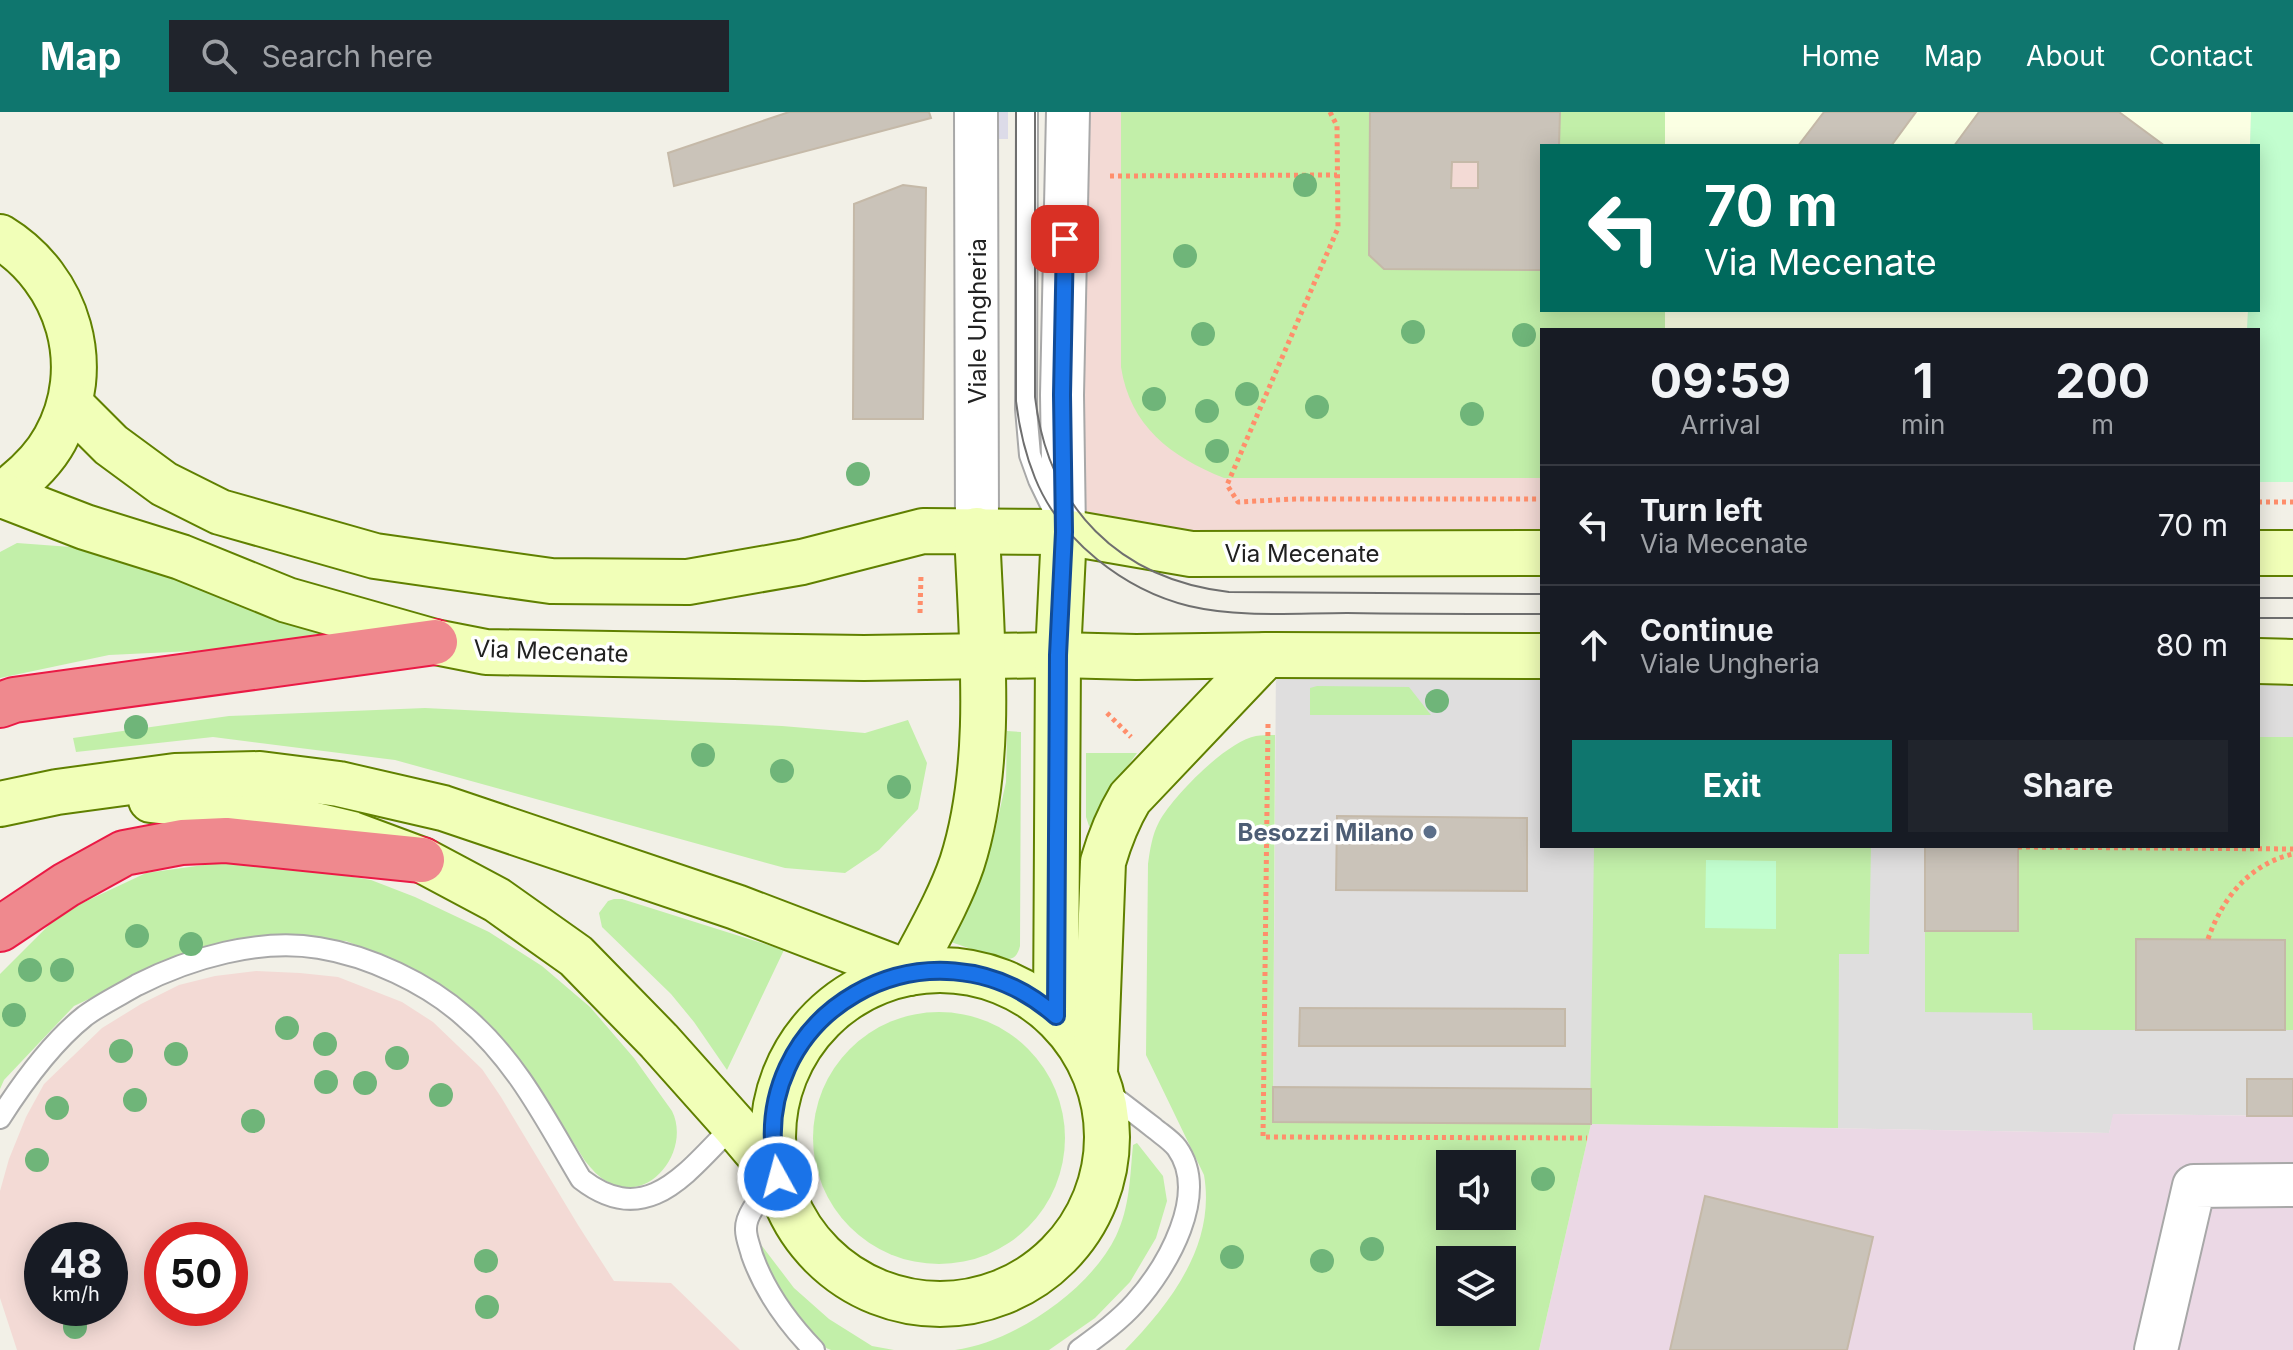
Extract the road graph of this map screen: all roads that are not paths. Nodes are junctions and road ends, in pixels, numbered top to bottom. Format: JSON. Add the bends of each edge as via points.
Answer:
{"nodes":[{"id":1,"x":976,"y":112,"type":"edge"},
{"id":2,"x":1027,"y":112,"type":"edge"},
{"id":3,"x":1068,"y":112,"type":"edge"},
{"id":4,"x":0,"y":237,"type":"edge"},
{"id":5,"x":70,"y":404,"type":"junction"},
{"id":6,"x":1,"y":495,"type":"edge"},
{"id":7,"x":977,"y":530,"type":"junction"},
{"id":8,"x":1064,"y":532,"type":"junction"},
{"id":9,"x":1540,"y":553,"type":"edge"},
{"id":10,"x":2260,"y":553,"type":"edge"},
{"id":11,"x":2293,"y":553,"type":"edge"},
{"id":12,"x":435,"y":642,"type":"junction"},
{"id":13,"x":1058,"y":655,"type":"junction"},
{"id":14,"x":1266,"y":655,"type":"junction"},
{"id":15,"x":981,"y":656,"type":"junction"},
{"id":16,"x":1540,"y":656,"type":"edge"},
{"id":17,"x":2260,"y":661,"type":"edge"},
{"id":18,"x":2293,"y":662,"type":"edge"},
{"id":19,"x":0,"y":705,"type":"edge"},
{"id":20,"x":57,"y":792,"type":"junction"},
{"id":21,"x":0,"y":804,"type":"edge"},
{"id":22,"x":422,"y":860,"type":"junction"},
{"id":23,"x":0,"y":929,"type":"edge"},
{"id":24,"x":909,"y":973,"type":"junction"},
{"id":25,"x":1056,"y":1016,"type":"junction"},
{"id":26,"x":1098,"y":1080,"type":"junction"},
{"id":27,"x":0,"y":1118,"type":"edge"},
{"id":28,"x":734,"y":1125,"type":"junction"},
{"id":29,"x":778,"y":1177,"type":"junction"},
{"id":30,"x":2293,"y":1185,"type":"edge"},
{"id":31,"x":814,"y":1350,"type":"edge"},
{"id":32,"x":1079,"y":1350,"type":"edge"},
{"id":33,"x":2156,"y":1350,"type":"edge"}],
"edges":[{"from":1,"to":7,"type":"street","name":"Viale Ungheria"},
{"from":2,"to":8,"type":"lane","name":"Viale Ungheria","via":[[1030,455]]},
{"from":3,"to":8,"type":"street"},
{"from":4,"to":5,"type":"main road","name":"Via Mecenate","via":[[41,271],[64,311],[74,357]]},
{"from":5,"to":6,"type":"main road","name":"Via Mecenate","via":[[55,440],[32,471]]},
{"from":5,"to":7,"type":"main road","name":"Via Mecenate","via":[[111,445],[164,484],[220,512],[375,556],[536,579],[688,582],[802,562],[923,531]]},
{"from":6,"to":12,"type":"main road","name":"Via Mecenate","via":[[287,600]]},
{"from":7,"to":8,"type":"main road","name":"Via Mecenate"},
{"from":7,"to":15,"type":"main road"},
{"from":8,"to":9,"type":"main road","name":"Via Mecenate","via":[[1191,554]]},
{"from":8,"to":13,"type":"main road"},
{"from":10,"to":11,"type":"main road"},
{"from":12,"to":15,"type":"main road","name":"Via Mecenate","via":[[486,652]]},
{"from":12,"to":19,"type":"highway"},
{"from":13,"to":14,"type":"main road","name":"Via Mecenate"},
{"from":13,"to":15,"type":"main road","name":"Via Mecenate"},
{"from":13,"to":25,"type":"main road"},
{"from":14,"to":16,"type":"main road","name":"Via Mecenate"},
{"from":14,"to":26,"type":"main road","via":[[1130,798],[1109,839],[1103,862]]},
{"from":15,"to":24,"type":"main road","via":[[978,783],[967,839],[956,877]]},
{"from":17,"to":18,"type":"main road"},
{"from":20,"to":21,"type":"main road"},
{"from":20,"to":22,"type":"main road","via":[[269,814],[352,834]]},
{"from":20,"to":24,"type":"main road","via":[[175,776],[260,774],[339,784],[443,808],[736,907]]},
{"from":22,"to":23,"type":"highway","via":[[226,840],[182,842],[124,853]]},
{"from":22,"to":28,"type":"main road","via":[[497,900],[576,956]]},
{"from":24,"to":25,"type":"main road","via":[[950,970],[991,977],[1029,994]]},
{"from":24,"to":29,"type":"main road","via":[[851,996],[818,1022],[794,1056],[774,1115]]},
{"from":25,"to":26,"type":"main road","via":[[1075,1036]]},
{"from":26,"to":29,"type":"main road","via":[[1106,1112],[1107,1154],[1090,1214],[1066,1248],[1035,1276],[998,1294],[936,1305],[875,1292],[823,1257],[803,1234]]},
{"from":26,"to":32,"type":"lane","via":[[1175,1145],[1185,1162],[1188,1187],[1185,1217],[1155,1279],[1133,1306]]},
{"from":27,"to":28,"type":"lane","via":[[40,1063],[86,1015],[188,962],[233,950],[274,947],[318,948],[355,957],[434,993],[492,1042],[518,1074],[581,1179],[615,1199],[655,1195],[675,1183]]},
{"from":28,"to":29,"type":"main road"},
{"from":29,"to":31,"type":"lane","via":[[745,1229],[767,1290]]},
{"from":30,"to":33,"type":"street","via":[[2194,1186]]}]}
